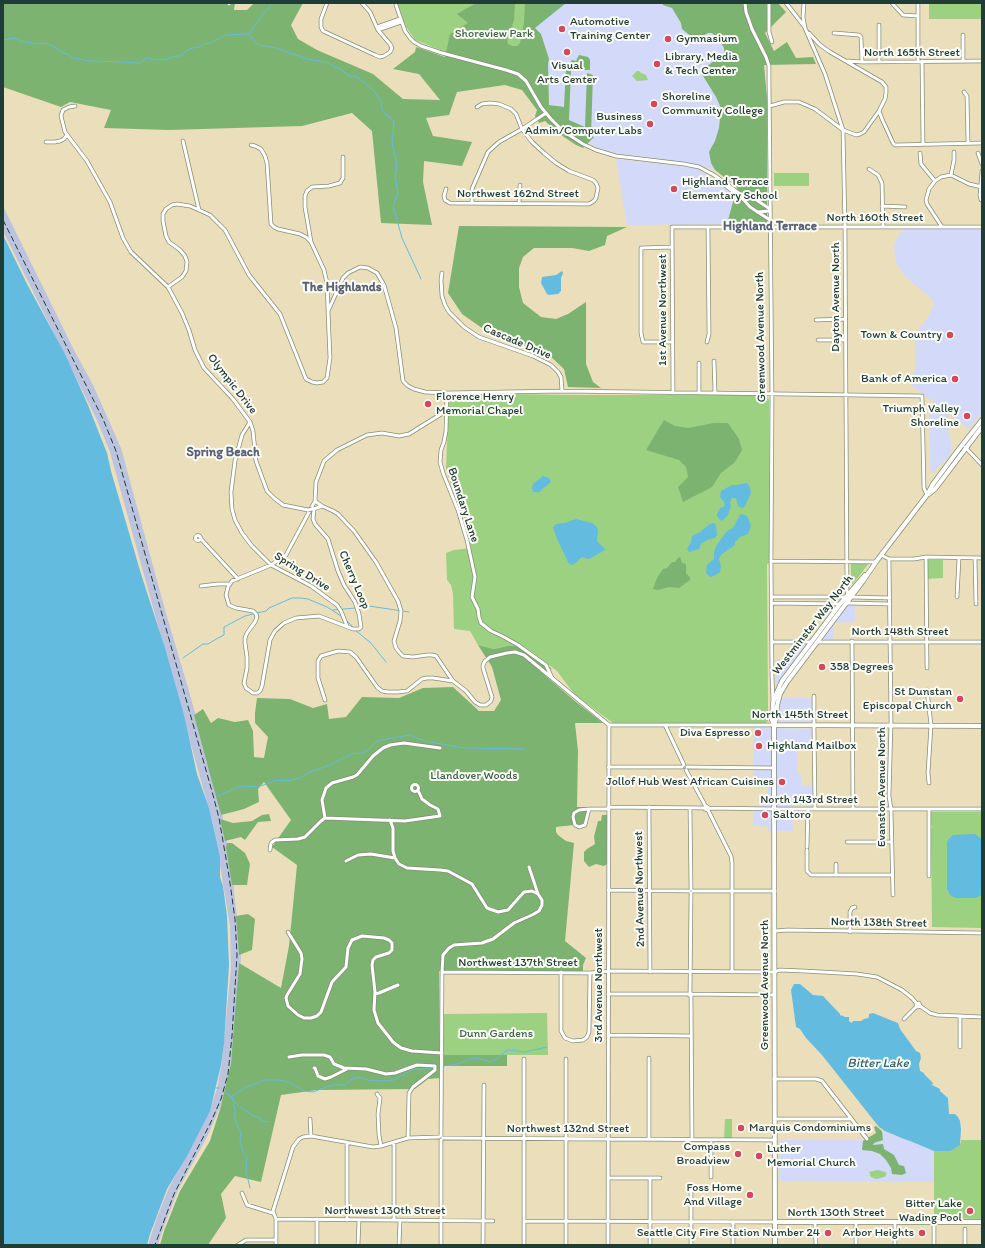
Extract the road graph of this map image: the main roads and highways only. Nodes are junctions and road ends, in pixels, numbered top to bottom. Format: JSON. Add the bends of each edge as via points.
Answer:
{"nodes":[{"id":1,"x":982,"y":420,"type":"edge"},
{"id":2,"x":982,"y":427,"type":"edge"},
{"id":3,"x":964,"y":446,"type":"junction"},
{"id":4,"x":848,"y":596,"type":"junction"},
{"id":5,"x":780,"y":694,"type":"joint"},
{"id":6,"x":773,"y":703,"type":"joint"},
{"id":7,"x":774,"y":725,"type":"junction"},
{"id":8,"x":982,"y":726,"type":"edge"},
{"id":9,"x":775,"y":1222,"type":"junction"},
{"id":10,"x":982,"y":1222,"type":"edge"},
{"id":11,"x":775,"y":1245,"type":"edge"}],
"edges":[{"from":1,"to":3,"type":"main road","name":"Westminster Way North"},
{"from":2,"to":3,"type":"main road","name":"Westminster Way North"},
{"from":3,"to":4,"type":"main road","name":"Westminster Way North","via":[[935,489],[927,495]]},
{"from":4,"to":5,"type":"main road","name":"Westminster Way North","via":[[847,603]]},
{"from":4,"to":6,"type":"main road","name":"Westminster Way North","via":[[787,674]]},
{"from":5,"to":7,"type":"main road","name":"Greenwood Avenue North"},
{"from":6,"to":7,"type":"main road","name":"Greenwood Avenue North"},
{"from":7,"to":8,"type":"main road","name":"North 145th Street"},
{"from":7,"to":9,"type":"main road","name":"Greenwood Avenue North"},
{"from":9,"to":10,"type":"main road","name":"North 130th Street"},
{"from":9,"to":11,"type":"main road","name":"Greenwood Avenue North"}]}
